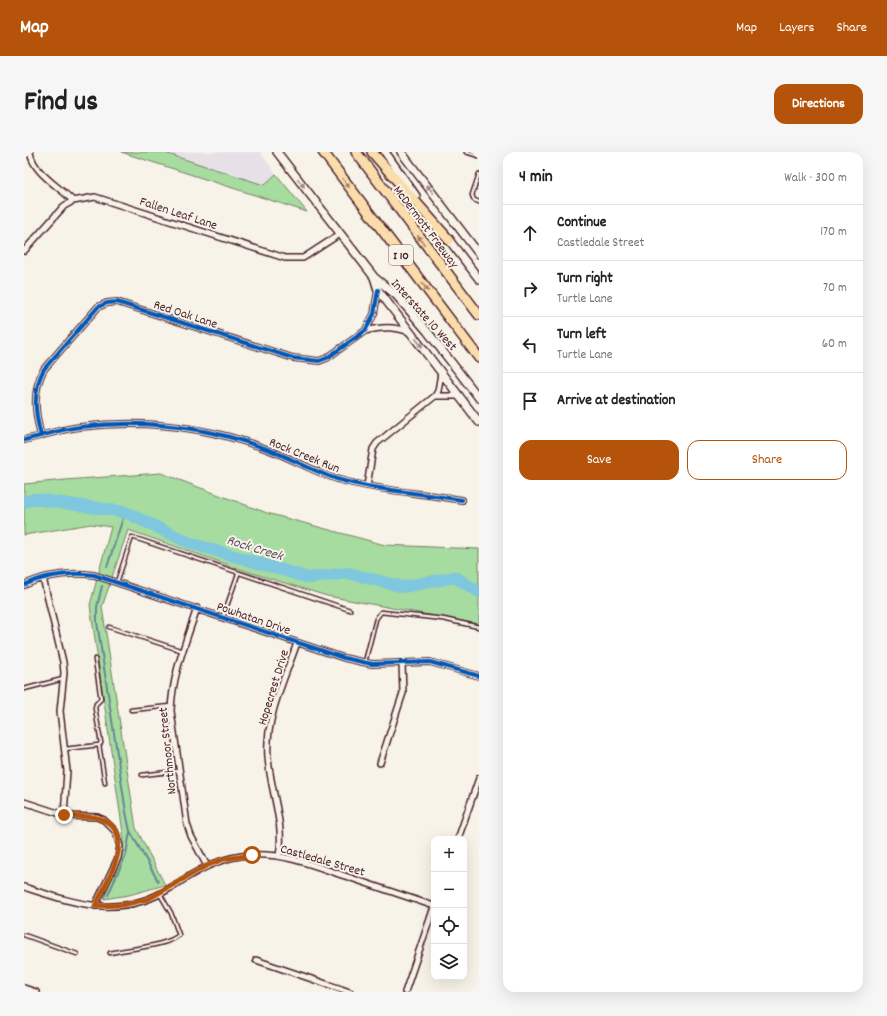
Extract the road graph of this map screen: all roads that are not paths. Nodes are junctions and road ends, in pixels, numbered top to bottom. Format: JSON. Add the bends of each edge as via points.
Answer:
{"nodes":[{"id":1,"x":30,"y":152,"type":"edge"},
{"id":2,"x":277,"y":152,"type":"edge"},
{"id":3,"x":323,"y":152,"type":"edge"},
{"id":4,"x":356,"y":152,"type":"edge"},
{"id":5,"x":372,"y":152,"type":"edge"},
{"id":6,"x":385,"y":152,"type":"edge"},
{"id":7,"x":401,"y":152,"type":"edge"},
{"id":8,"x":466,"y":152,"type":"edge"},
{"id":9,"x":479,"y":156,"type":"edge"},
{"id":10,"x":479,"y":174,"type":"edge"},
{"id":11,"x":73,"y":201,"type":"junction"},
{"id":12,"x":479,"y":202,"type":"edge"},
{"id":13,"x":340,"y":234,"type":"junction"},
{"id":14,"x":449,"y":240,"type":"junction"},
{"id":15,"x":24,"y":251,"type":"edge"},
{"id":16,"x":479,"y":254,"type":"edge"},
{"id":17,"x":374,"y":276,"type":"junction"},
{"id":18,"x":479,"y":280,"type":"edge"},
{"id":19,"x":378,"y":290,"type":"junction"},
{"id":20,"x":479,"y":315,"type":"edge"},
{"id":21,"x":365,"y":331,"type":"junction"},
{"id":22,"x":410,"y":332,"type":"junction"},
{"id":23,"x":479,"y":358,"type":"edge"},
{"id":24,"x":442,"y":373,"type":"junction"},
{"id":25,"x":435,"y":396,"type":"junction"},
{"id":26,"x":460,"y":396,"type":"junction"},
{"id":27,"x":479,"y":398,"type":"edge"},
{"id":28,"x":479,"y":422,"type":"edge"},
{"id":29,"x":41,"y":436,"type":"junction"},
{"id":30,"x":24,"y":440,"type":"edge"},
{"id":31,"x":367,"y":486,"type":"junction"},
{"id":32,"x":462,"y":500,"type":"dead end"},
{"id":33,"x":238,"y":574,"type":"junction"},
{"id":34,"x":43,"y":578,"type":"junction"},
{"id":35,"x":117,"y":582,"type":"junction"},
{"id":36,"x":24,"y":585,"type":"edge"},
{"id":37,"x":197,"y":608,"type":"junction"},
{"id":38,"x":350,"y":610,"type":"dead end"},
{"id":39,"x":223,"y":617,"type":"junction"},
{"id":40,"x":109,"y":626,"type":"dead end"},
{"id":41,"x":479,"y":626,"type":"edge"},
{"id":42,"x":297,"y":643,"type":"junction"},
{"id":43,"x":183,"y":651,"type":"junction"},
{"id":44,"x":96,"y":659,"type":"dead end"},
{"id":45,"x":365,"y":662,"type":"junction"},
{"id":46,"x":402,"y":663,"type":"junction"},
{"id":47,"x":479,"y":676,"type":"edge"},
{"id":48,"x":63,"y":679,"type":"junction"},
{"id":49,"x":24,"y":689,"type":"edge"},
{"id":50,"x":171,"y":706,"type":"junction"},
{"id":51,"x":131,"y":710,"type":"dead end"},
{"id":52,"x":99,"y":745,"type":"junction"},
{"id":53,"x":64,"y":749,"type":"junction"},
{"id":54,"x":380,"y":763,"type":"dead end"},
{"id":55,"x":178,"y":771,"type":"junction"},
{"id":56,"x":142,"y":775,"type":"dead end"},
{"id":57,"x":479,"y":778,"type":"edge"},
{"id":58,"x":105,"y":783,"type":"dead end"},
{"id":59,"x":24,"y":802,"type":"edge"},
{"id":60,"x":64,"y":815,"type":"junction"},
{"id":61,"x":459,"y":836,"type":"edge"},
{"id":62,"x":279,"y":856,"type":"junction"},
{"id":63,"x":206,"y":866,"type":"junction"},
{"id":64,"x":24,"y":887,"type":"edge"},
{"id":65,"x":160,"y":893,"type":"junction"},
{"id":66,"x":95,"y":906,"type":"junction"},
{"id":67,"x":431,"y":906,"type":"edge"},
{"id":68,"x":434,"y":908,"type":"edge"},
{"id":69,"x":24,"y":935,"type":"edge"},
{"id":70,"x":110,"y":953,"type":"dead end"},
{"id":71,"x":77,"y":954,"type":"dead end"},
{"id":72,"x":256,"y":960,"type":"dead end"},
{"id":73,"x":24,"y":988,"type":"edge"},
{"id":74,"x":36,"y":992,"type":"edge"},
{"id":75,"x":350,"y":992,"type":"edge"},
{"id":76,"x":406,"y":992,"type":"edge"}],
"edges":[{"from":1,"to":11,"type":"street","via":[[31,160],[37,169]]},
{"from":2,"to":13,"type":"main road","name":"Interstate 10 West","one_way":true},
{"from":3,"to":23,"type":"highway","number":"I 10","one_way":true},
{"from":20,"to":4,"type":"highway","name":"McDermott Freeway","number":"I 10","one_way":true},
{"from":5,"to":14,"type":"highway"},
{"from":6,"to":14,"type":"main road"},
{"from":16,"to":7,"type":"main road","one_way":true},
{"from":8,"to":9,"type":"lane"},
{"from":10,"to":12,"type":"lane","via":[[472,195],[474,200]]},
{"from":11,"to":13,"type":"street","name":"Fallen Leaf Lane","via":[[101,198],[285,258],[303,258]]},
{"from":11,"to":15,"type":"street","name":"Fallen Leaf Lane","via":[[64,206]]},
{"from":13,"to":17,"type":"main road","name":"Interstate 10 West"},
{"from":14,"to":18,"type":"main road"},
{"from":17,"to":19,"type":"main road"},
{"from":17,"to":27,"type":"main road","name":"Interstate 10 West","via":[[396,295],[427,331]]},
{"from":19,"to":21,"type":"street","name":"Red Oak Lane","via":[[374,314]]},
{"from":19,"to":22,"type":"main road"},
{"from":21,"to":22,"type":"street","name":"Red Oak Lane","via":[[387,327]]},
{"from":21,"to":29,"type":"street","name":"Red Oak Lane","via":[[327,358],[319,361],[302,360],[117,302],[107,303],[98,307],[38,379],[35,404]]},
{"from":22,"to":24,"type":"main road","one_way":true},
{"from":24,"to":25,"type":"street"},
{"from":24,"to":26,"type":"main road"},
{"from":25,"to":26,"type":"street"},
{"from":25,"to":31,"type":"street","via":[[377,443]]},
{"from":26,"to":28,"type":"main road"},
{"from":29,"to":30,"type":"street","name":"Rock Creek Run"},
{"from":29,"to":31,"type":"street","name":"Rock Creek Run","via":[[80,427],[142,423],[177,425],[233,437],[266,448],[338,479]]},
{"from":31,"to":32,"type":"street","name":"Rock Creek Run"},
{"from":33,"to":35,"type":"lane","via":[[132,537]]},
{"from":33,"to":38,"type":"lane"},
{"from":33,"to":39,"type":"lane"},
{"from":34,"to":35,"type":"street","name":"Powhatan Drive","via":[[81,573]]},
{"from":34,"to":36,"type":"street","name":"Powhatan Drive"},
{"from":34,"to":48,"type":"street","via":[[63,662]]},
{"from":35,"to":37,"type":"street","name":"Powhatan Drive"},
{"from":37,"to":39,"type":"street","name":"Powhatan Drive"},
{"from":37,"to":43,"type":"street","name":"Northmoor Street"},
{"from":39,"to":42,"type":"street","name":"Powhatan Drive"},
{"from":40,"to":43,"type":"lane"},
{"from":41,"to":45,"type":"lane","via":[[381,612],[376,619]]},
{"from":42,"to":45,"type":"street","name":"Powhatan Drive"},
{"from":42,"to":62,"type":"street","name":"Hopecrest Drive","via":[[272,719],[268,743],[269,768],[281,838]]},
{"from":43,"to":50,"type":"street","name":"Northmoor Street","via":[[173,686]]},
{"from":44,"to":52,"type":"lane","via":[[101,699],[95,708],[101,743]]},
{"from":45,"to":46,"type":"street","name":"Powhatan Drive"},
{"from":46,"to":47,"type":"street","name":"Powhatan Drive","via":[[430,662]]},
{"from":46,"to":54,"type":"street","via":[[403,692]]},
{"from":48,"to":49,"type":"lane"},
{"from":48,"to":53,"type":"street","via":[[60,711]]},
{"from":50,"to":51,"type":"lane"},
{"from":50,"to":55,"type":"street","name":"Northmoor Street"},
{"from":52,"to":53,"type":"lane"},
{"from":52,"to":58,"type":"lane"},
{"from":53,"to":60,"type":"street","via":[[67,771]]},
{"from":55,"to":56,"type":"lane"},
{"from":55,"to":63,"type":"street","name":"Northmoor Street","via":[[187,824]]},
{"from":57,"to":61,"type":"street"},
{"from":59,"to":60,"type":"street"},
{"from":60,"to":66,"type":"street","via":[[100,819],[109,824],[118,837],[118,858]]},
{"from":62,"to":63,"type":"street","name":"Castledale Street","via":[[239,856]]},
{"from":62,"to":67,"type":"street","name":"Castledale Street"},
{"from":63,"to":65,"type":"street","name":"Castledale Street"},
{"from":64,"to":66,"type":"street","name":"Castledale Street","via":[[72,902]]},
{"from":65,"to":66,"type":"street","name":"Castledale Street","via":[[135,903]]},
{"from":65,"to":70,"type":"lane","via":[[179,935],[164,942]]},
{"from":68,"to":76,"type":"street"},
{"from":69,"to":71,"type":"lane"},
{"from":72,"to":75,"type":"street"},
{"from":73,"to":74,"type":"street"}]}
